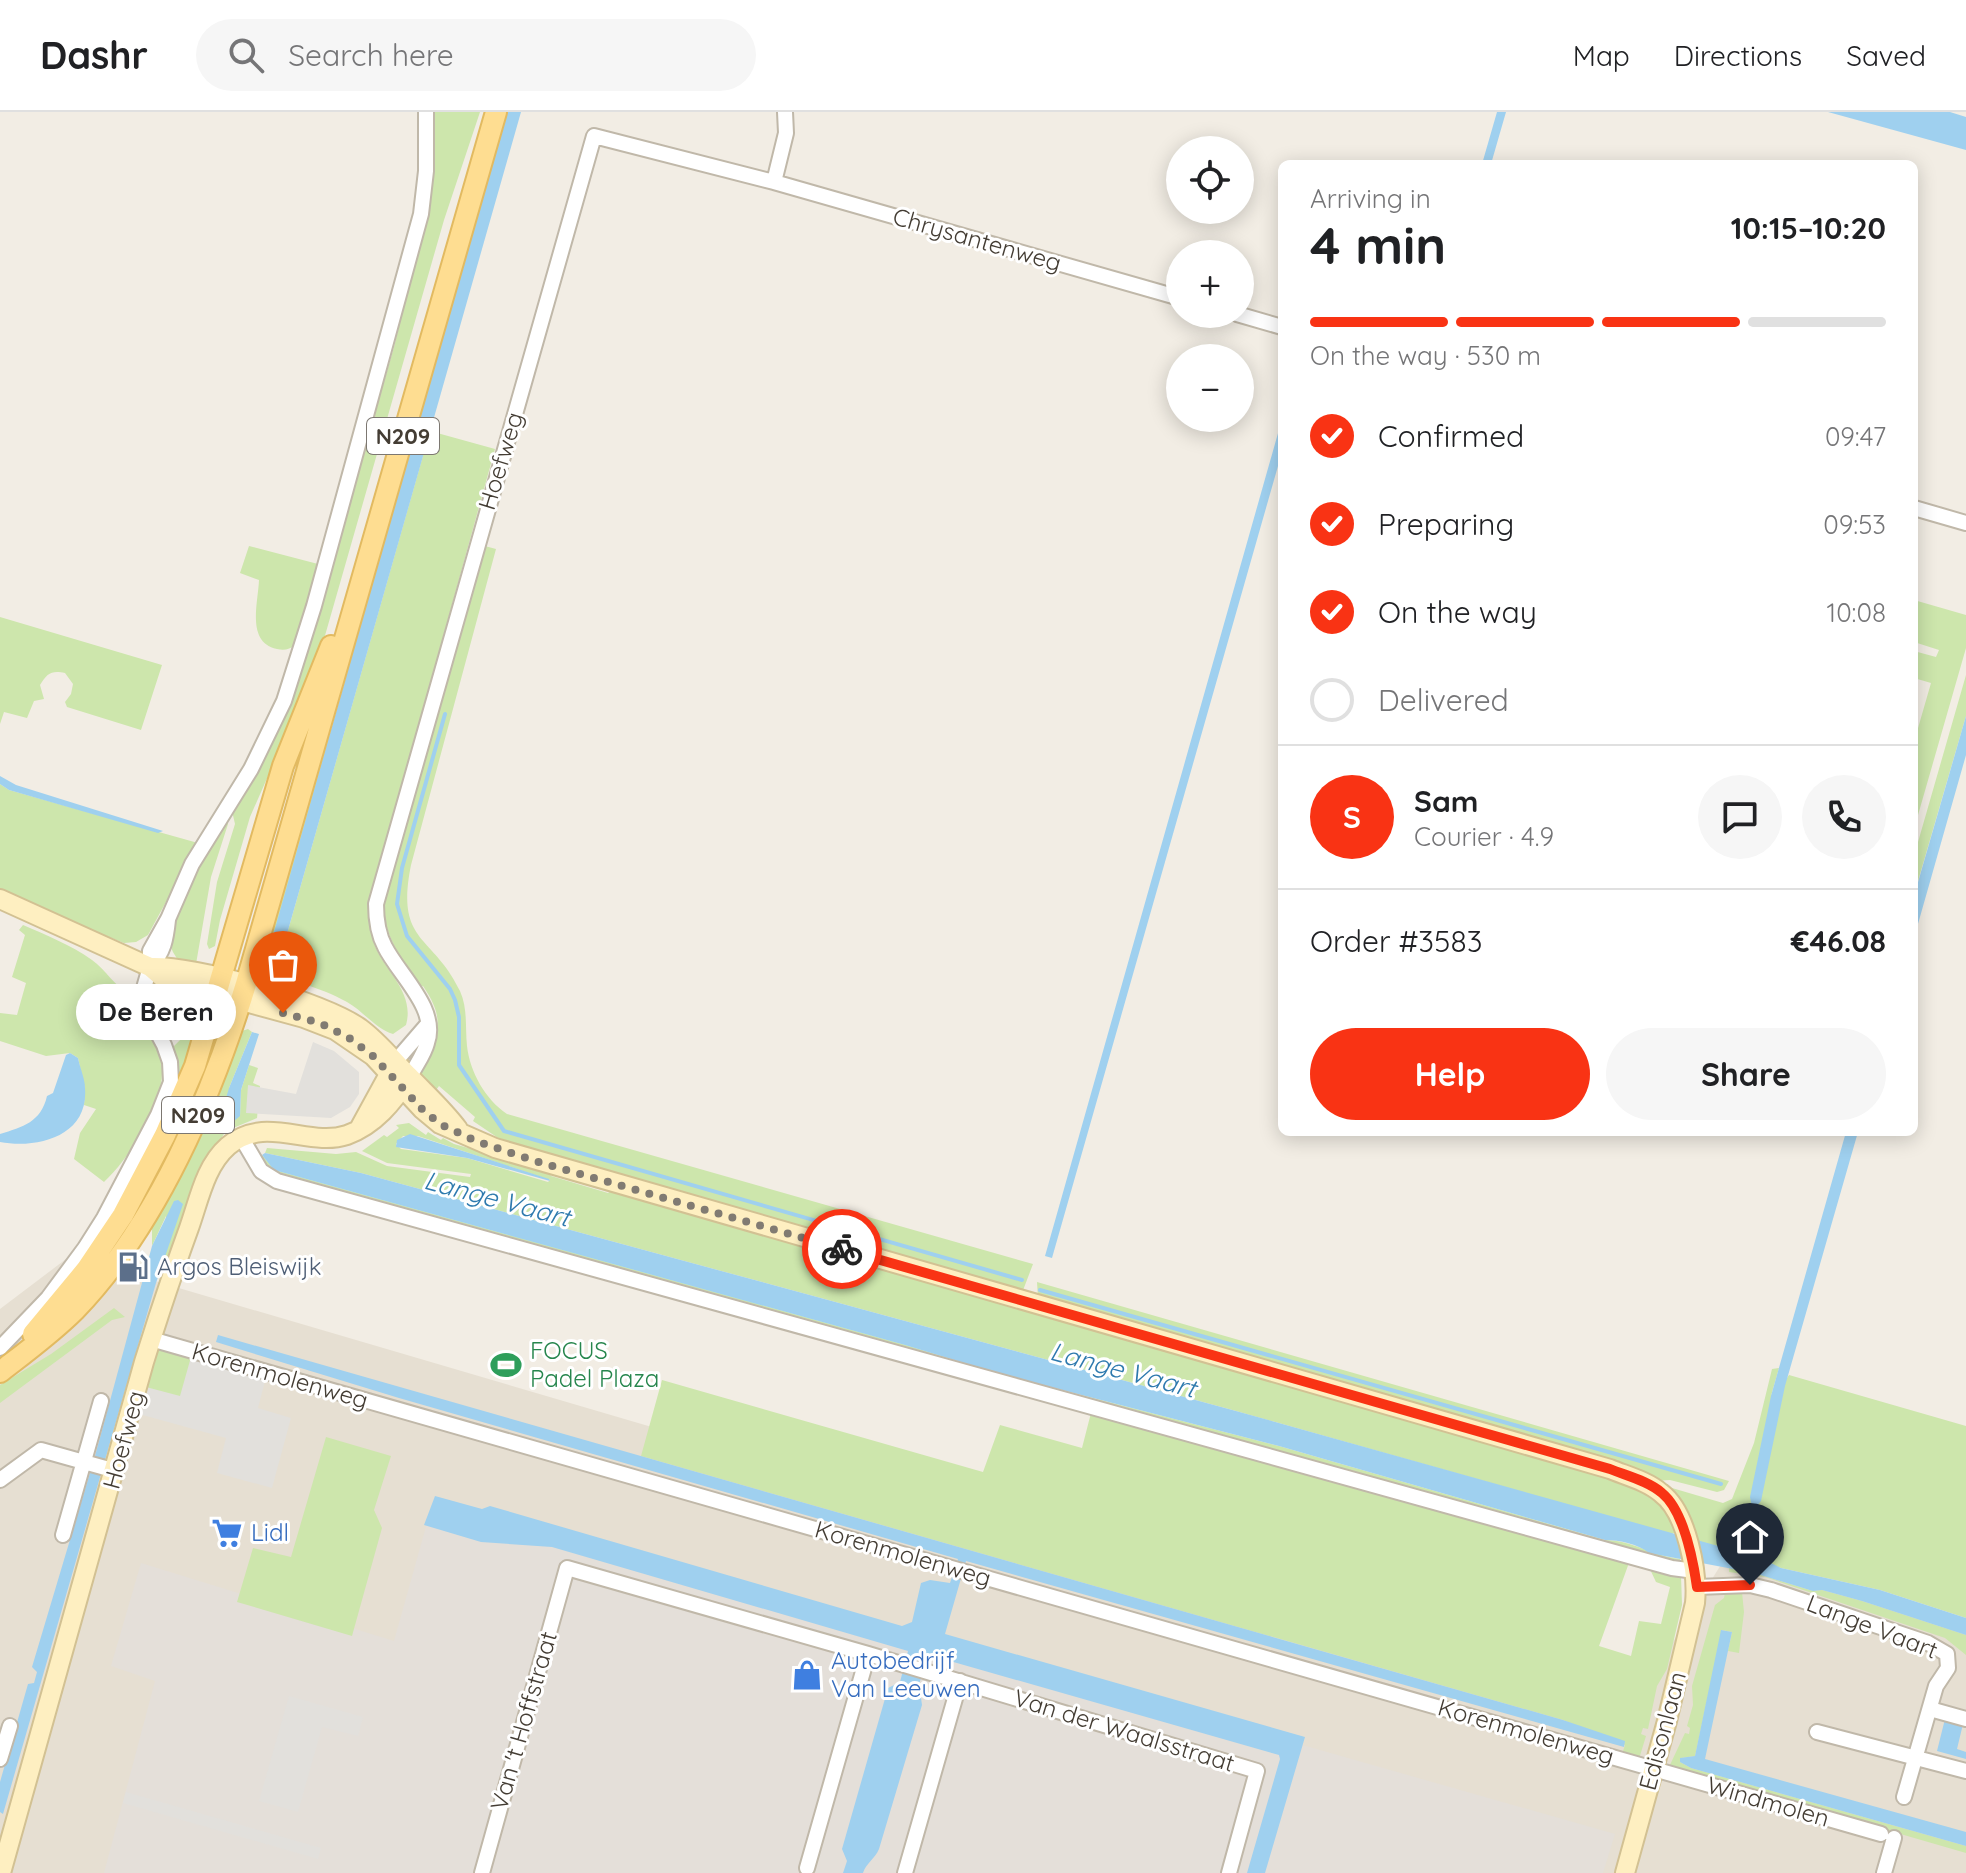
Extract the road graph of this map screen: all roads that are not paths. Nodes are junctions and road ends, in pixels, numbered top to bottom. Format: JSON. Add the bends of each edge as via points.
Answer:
{"nodes":[{"id":1,"x":426,"y":112,"type":"edge"},
{"id":2,"x":484,"y":112,"type":"edge"},
{"id":3,"x":496,"y":112,"type":"edge"},
{"id":4,"x":785,"y":112,"type":"edge"},
{"id":5,"x":774,"y":182,"type":"junction"},
{"id":6,"x":1166,"y":294,"type":"edge"},
{"id":7,"x":1254,"y":319,"type":"edge"},
{"id":8,"x":1278,"y":326,"type":"edge"},
{"id":9,"x":1918,"y":509,"type":"edge"},
{"id":10,"x":1966,"y":523,"type":"edge"},
{"id":11,"x":0,"y":899,"type":"edge"},
{"id":12,"x":150,"y":967,"type":"junction"},
{"id":13,"x":218,"y":987,"type":"junction"},
{"id":14,"x":243,"y":993,"type":"junction"},
{"id":15,"x":427,"y":1025,"type":"junction"},
{"id":16,"x":392,"y":1067,"type":"junction"},
{"id":17,"x":406,"y":1082,"type":"junction"},
{"id":18,"x":359,"y":1129,"type":"junction"},
{"id":19,"x":241,"y":1137,"type":"junction"},
{"id":20,"x":151,"y":1339,"type":"junction"},
{"id":21,"x":0,"y":1348,"type":"edge"},
{"id":22,"x":0,"y":1371,"type":"edge"},
{"id":23,"x":101,"y":1401,"type":"dead end"},
{"id":24,"x":87,"y":1463,"type":"junction"},
{"id":25,"x":111,"y":1470,"type":"junction"},
{"id":26,"x":0,"y":1480,"type":"edge"},
{"id":27,"x":63,"y":1535,"type":"dead end"},
{"id":28,"x":567,"y":1568,"type":"joint"},
{"id":29,"x":1696,"y":1579,"type":"junction"},
{"id":30,"x":868,"y":1654,"type":"junction"},
{"id":31,"x":960,"y":1681,"type":"junction"},
{"id":32,"x":1930,"y":1709,"type":"junction"},
{"id":33,"x":1966,"y":1719,"type":"edge"},
{"id":34,"x":10,"y":1726,"type":"dead end"},
{"id":35,"x":1817,"y":1732,"type":"dead end"},
{"id":36,"x":0,"y":1759,"type":"edge"},
{"id":37,"x":1916,"y":1759,"type":"junction"},
{"id":38,"x":1654,"y":1769,"type":"junction"},
{"id":39,"x":1966,"y":1771,"type":"edge"},
{"id":40,"x":1904,"y":1797,"type":"dead end"},
{"id":41,"x":4,"y":1846,"type":"edge"},
{"id":42,"x":806,"y":1870,"type":"edge"},
{"id":43,"x":1,"y":1873,"type":"edge"},
{"id":44,"x":482,"y":1873,"type":"edge"},
{"id":45,"x":824,"y":1873,"type":"edge"},
{"id":46,"x":905,"y":1873,"type":"edge"},
{"id":47,"x":1229,"y":1873,"type":"edge"},
{"id":48,"x":1625,"y":1873,"type":"edge"},
{"id":49,"x":1884,"y":1873,"type":"edge"}],
"edges":[{"from":1,"to":12,"type":"street","via":[[421,214],[299,659],[265,744],[192,864],[168,919],[160,956]]},
{"from":2,"to":13,"type":"main road","number":"N209","via":[[337,628],[283,766]]},
{"from":3,"to":14,"type":"main road","number":"N209"},
{"from":4,"to":5,"type":"street","via":[[786,133]]},
{"from":5,"to":6,"type":"street","name":"Chrysantenweg"},
{"from":5,"to":15,"type":"street","name":"Hoefweg","via":[[594,136],[376,904],[385,948],[422,1003]]},
{"from":7,"to":8,"type":"street"},
{"from":9,"to":10,"type":"street"},
{"from":11,"to":12,"type":"street"},
{"from":12,"to":13,"type":"street","via":[[171,966]]},
{"from":12,"to":21,"type":"street","via":[[143,1006],[164,1045],[171,1082],[85,1248],[48,1298]]},
{"from":13,"to":14,"type":"street"},
{"from":13,"to":22,"type":"main road","number":"N209","via":[[195,1066],[123,1215],[64,1299]]},
{"from":14,"to":16,"type":"street","via":[[316,1007],[358,1027],[382,1046]]},
{"from":14,"to":22,"type":"main road","number":"N209","via":[[194,1122],[125,1249],[50,1334]]},
{"from":15,"to":16,"type":"street"},
{"from":15,"to":17,"type":"street","via":[[427,1044]]},
{"from":16,"to":17,"type":"street"},
{"from":16,"to":18,"type":"street"},
{"from":17,"to":18,"type":"street","via":[[379,1117]]},
{"from":17,"to":29,"type":"street","via":[[422,1109],[440,1124],[535,1161],[1610,1469],[1662,1493],[1682,1525]]},
{"from":18,"to":19,"type":"street","via":[[338,1137],[265,1131]]},
{"from":19,"to":20,"type":"street","name":"Hoefweg","via":[[207,1175]]},
{"from":19,"to":29,"type":"street","name":"Lange Vaart","via":[[261,1171],[277,1181],[1672,1568]]},
{"from":20,"to":25,"type":"street","name":"Hoefweg"},
{"from":20,"to":38,"type":"street","name":"Korenmolenweg"},
{"from":23,"to":24,"type":"street","name":"Hoefweg"},
{"from":24,"to":25,"type":"street"},
{"from":24,"to":26,"type":"street","via":[[41,1450]]},
{"from":24,"to":27,"type":"street","name":"Hoefweg"},
{"from":25,"to":41,"type":"street","name":"Hoefweg"},
{"from":28,"to":30,"type":"street","name":"Van der Waalsstraat"},
{"from":28,"to":44,"type":"street","name":"Van 't Hoffstraat"},
{"from":29,"to":32,"type":"street","name":"Lange Vaart","via":[[1771,1590],[1942,1650],[1949,1664]]},
{"from":29,"to":38,"type":"street","name":"Edisonlaan","via":[[1690,1626]]},
{"from":30,"to":31,"type":"street","name":"Van der Waalsstraat"},
{"from":30,"to":42,"type":"street"},
{"from":31,"to":46,"type":"street"},
{"from":31,"to":47,"type":"street","name":"Van der Waalsstraat","via":[[1257,1771]]},
{"from":32,"to":33,"type":"street"},
{"from":32,"to":37,"type":"street","name":"Lange Vaart"},
{"from":34,"to":36,"type":"street"},
{"from":35,"to":37,"type":"street"},
{"from":37,"to":39,"type":"street"},
{"from":37,"to":40,"type":"street","name":"Lange Vaart"},
{"from":38,"to":48,"type":"street","name":"Edisonlaan"},
{"from":38,"to":49,"type":"street","name":"Windmolen","via":[[1887,1836]]},
{"from":41,"to":43,"type":"street","name":"Hoefweg"},
{"from":42,"to":45,"type":"street"}]}
